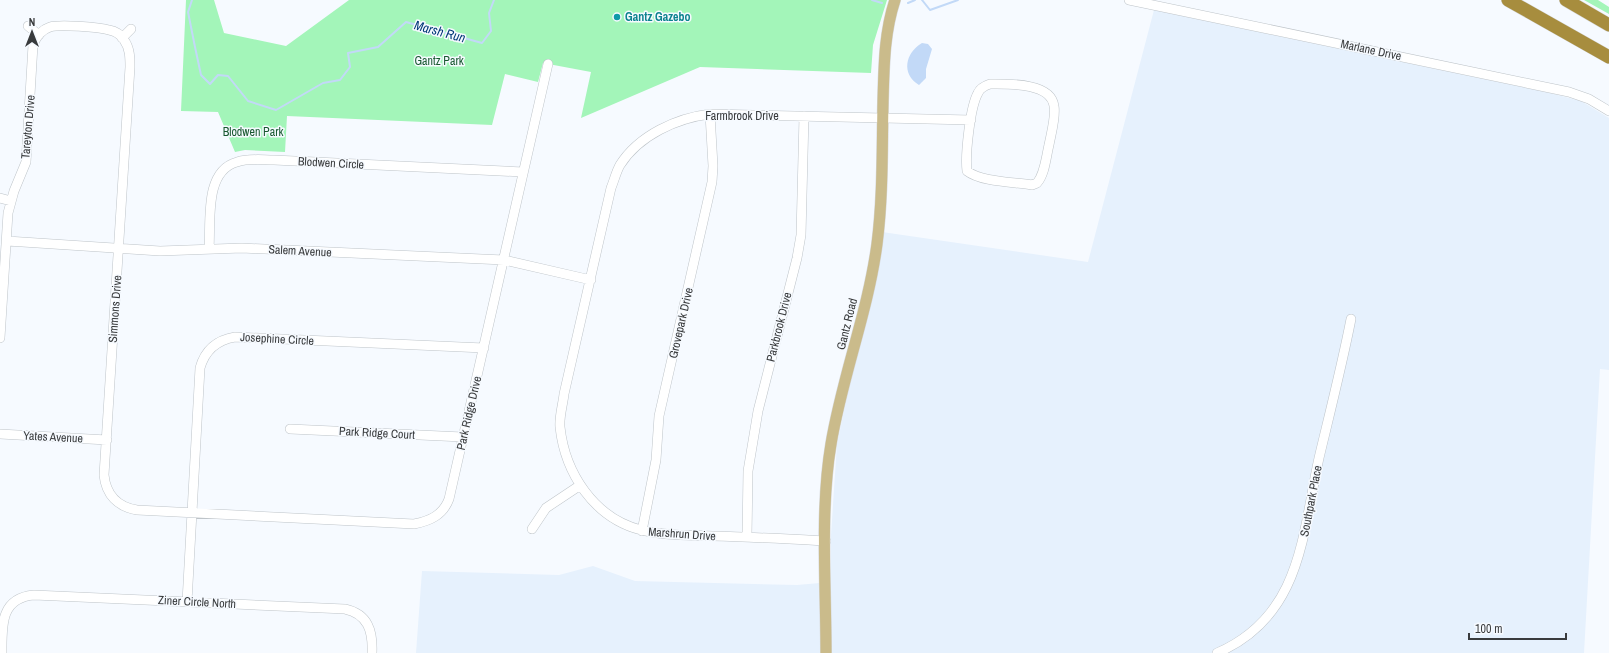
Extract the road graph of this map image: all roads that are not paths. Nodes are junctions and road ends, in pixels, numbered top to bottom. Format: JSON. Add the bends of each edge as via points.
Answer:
{"nodes":[{"id":1,"x":895,"y":0,"type":"edge"},
{"id":2,"x":1129,"y":0,"type":"edge"},
{"id":3,"x":1508,"y":0,"type":"edge"},
{"id":4,"x":1566,"y":0,"type":"edge"},
{"id":5,"x":1141,"y":1,"type":"edge"},
{"id":6,"x":1609,"y":25,"type":"edge"},
{"id":7,"x":28,"y":26,"type":"dead end"},
{"id":8,"x":131,"y":29,"type":"dead end"},
{"id":9,"x":39,"y":35,"type":"junction"},
{"id":10,"x":122,"y":38,"type":"junction"},
{"id":11,"x":1609,"y":57,"type":"edge"},
{"id":12,"x":548,"y":64,"type":"dead end"},
{"id":13,"x":1609,"y":111,"type":"edge"},
{"id":14,"x":710,"y":114,"type":"junction"},
{"id":15,"x":804,"y":116,"type":"junction"},
{"id":16,"x":883,"y":118,"type":"junction"},
{"id":17,"x":971,"y":120,"type":"junction"},
{"id":18,"x":523,"y":172,"type":"junction"},
{"id":19,"x":0,"y":198,"type":"edge"},
{"id":20,"x":11,"y":201,"type":"junction"},
{"id":21,"x":6,"y":241,"type":"junction"},
{"id":22,"x":119,"y":248,"type":"junction"},
{"id":23,"x":209,"y":249,"type":"junction"},
{"id":24,"x":504,"y":260,"type":"junction"},
{"id":25,"x":590,"y":280,"type":"junction"},
{"id":26,"x":586,"y":299,"type":"joint"},
{"id":27,"x":1351,"y":319,"type":"dead end"},
{"id":28,"x":0,"y":338,"type":"edge"},
{"id":29,"x":484,"y":348,"type":"junction"},
{"id":30,"x":290,"y":429,"type":"dead end"},
{"id":31,"x":0,"y":434,"type":"edge"},
{"id":32,"x":463,"y":437,"type":"junction"},
{"id":33,"x":107,"y":440,"type":"junction"},
{"id":34,"x":579,"y":486,"type":"junction"},
{"id":35,"x":191,"y":513,"type":"junction"},
{"id":36,"x":532,"y":529,"type":"dead end"},
{"id":37,"x":642,"y":531,"type":"junction"},
{"id":38,"x":747,"y":537,"type":"junction"},
{"id":39,"x":826,"y":541,"type":"junction"},
{"id":40,"x":187,"y":602,"type":"junction"},
{"id":41,"x":2,"y":619,"type":"edge"},
{"id":42,"x":2,"y":653,"type":"edge"},
{"id":43,"x":372,"y":653,"type":"edge"},
{"id":44,"x":826,"y":653,"type":"edge"},
{"id":45,"x":1217,"y":653,"type":"edge"}],
"edges":[{"from":1,"to":16,"type":"main road","name":"Gantz Road","via":[[886,38]]},
{"from":2,"to":5,"type":"street","name":"Marlane Drive"},
{"from":3,"to":11,"type":"highway"},
{"from":4,"to":6,"type":"highway"},
{"from":5,"to":13,"type":"street","name":"Marlane Drive","via":[[1568,92],[1589,99]]},
{"from":7,"to":9,"type":"street"},
{"from":8,"to":10,"type":"street"},
{"from":9,"to":10,"type":"street","via":[[48,27],[62,26],[110,30]]},
{"from":9,"to":20,"type":"street","name":"Tareyton Drive","via":[[33,45],[26,162]]},
{"from":10,"to":22,"type":"street","name":"Simmons Drive","via":[[128,48],[130,67]]},
{"from":12,"to":18,"type":"street","name":"Park Ridge Drive"},
{"from":14,"to":15,"type":"street","name":"Farmbrook Drive"},
{"from":14,"to":25,"type":"street","name":"Farmbrook Drive","via":[[696,116],[659,130],[635,146],[620,165],[611,188]]},
{"from":14,"to":37,"type":"street","name":"Grovepark Drive","via":[[712,182],[659,416],[656,460]]},
{"from":15,"to":16,"type":"street","name":"Farmbrook Drive"},
{"from":15,"to":38,"type":"street","name":"Parkbrook Drive","via":[[801,235],[758,411],[748,471]]},
{"from":16,"to":17,"type":"street","name":"Farmbrook Drive"},
{"from":16,"to":39,"type":"main road","name":"Gantz Road","via":[[877,245],[865,308],[831,444]]},
{"from":17,"to":17,"type":"street","via":[[977,94],[990,84],[1018,84],[1043,91],[1052,100],[1054,107],[1043,172],[1037,183],[1032,185],[977,177],[967,171]]},
{"from":18,"to":23,"type":"street","name":"Blodwen Circle","via":[[274,160],[238,161],[220,172],[214,183]]},
{"from":18,"to":24,"type":"street","name":"Park Ridge Drive"},
{"from":19,"to":20,"type":"street"},
{"from":20,"to":21,"type":"street","name":"Tareyton Drive"},
{"from":21,"to":22,"type":"street","name":"Salem Avenue"},
{"from":21,"to":28,"type":"street","name":"Tareyton Drive"},
{"from":22,"to":23,"type":"street","name":"Salem Avenue","via":[[176,251]]},
{"from":22,"to":33,"type":"street","name":"Simmons Drive"},
{"from":23,"to":24,"type":"street","name":"Salem Avenue","via":[[250,248]]},
{"from":24,"to":25,"type":"street","name":"Salem Avenue"},
{"from":24,"to":29,"type":"street","name":"Park Ridge Drive"},
{"from":25,"to":26,"type":"street","name":"Farmbrook Drive"},
{"from":26,"to":34,"type":"street","name":"Marshrun Drive","via":[[564,394],[560,426],[565,454]]},
{"from":27,"to":45,"type":"street","name":"Southpark Place","via":[[1296,568],[1276,606],[1258,626],[1240,641]]},
{"from":29,"to":32,"type":"street","name":"Park Ridge Drive"},
{"from":29,"to":35,"type":"street","name":"Josephine Circle","via":[[235,337],[219,342],[207,353],[200,368]]},
{"from":30,"to":32,"type":"street","name":"Park Ridge Court"},
{"from":31,"to":33,"type":"street","name":"Yates Avenue"},
{"from":32,"to":35,"type":"street","name":"Park Ridge Drive","via":[[447,505],[438,515],[424,522],[414,524]]},
{"from":33,"to":35,"type":"street","name":"Simmons Drive","via":[[105,482],[114,499],[131,509]]},
{"from":34,"to":36,"type":"street","via":[[546,508]]},
{"from":34,"to":37,"type":"street","name":"Marshrun Drive","via":[[608,514]]},
{"from":35,"to":40,"type":"street","name":"Josephine Circle"},
{"from":37,"to":38,"type":"street","name":"Marshrun Drive","via":[[672,535]]},
{"from":38,"to":39,"type":"street","name":"Marshrun Drive"},
{"from":39,"to":44,"type":"main road","name":"Gantz Road"},
{"from":40,"to":41,"type":"street","name":"Ziner Circle North","via":[[27,595],[9,606]]},
{"from":40,"to":43,"type":"street","name":"Ziner Circle North","via":[[352,611],[359,614],[369,625]]},
{"from":41,"to":42,"type":"street"}]}
